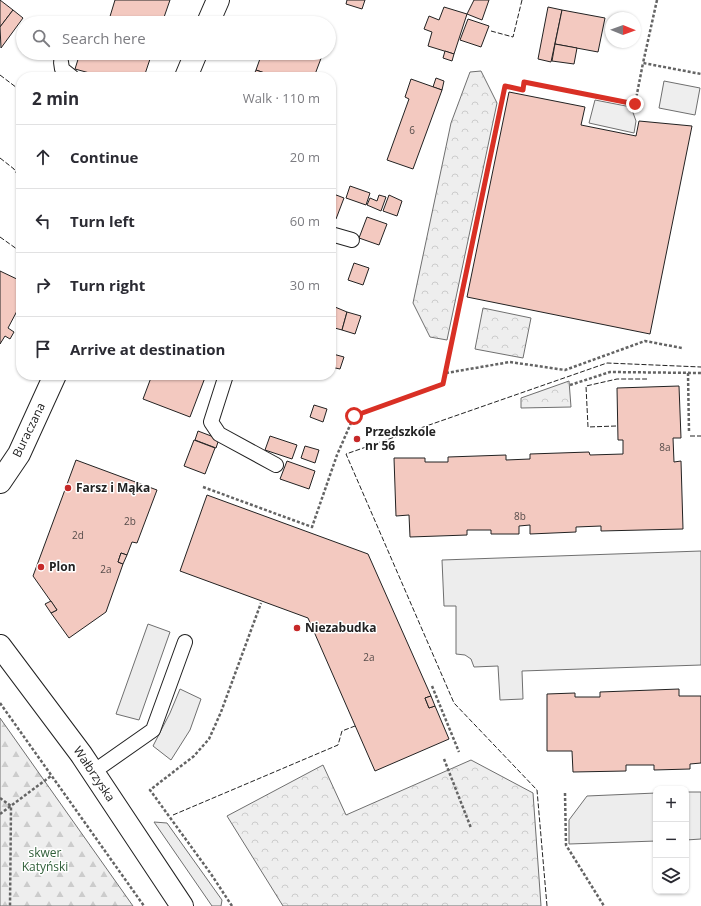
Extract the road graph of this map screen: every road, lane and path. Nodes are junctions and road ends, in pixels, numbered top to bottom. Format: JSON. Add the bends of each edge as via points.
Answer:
{"nodes":[{"id":1,"x":218,"y":0,"type":"edge"},
{"id":2,"x":657,"y":0,"type":"edge"},
{"id":3,"x":211,"y":16,"type":"edge"},
{"id":4,"x":193,"y":60,"type":"edge"},
{"id":5,"x":61,"y":62,"type":"dead end"},
{"id":6,"x":644,"y":64,"type":"junction"},
{"id":7,"x":66,"y":72,"type":"edge"},
{"id":8,"x":188,"y":72,"type":"edge"},
{"id":9,"x":701,"y":74,"type":"edge"},
{"id":10,"x":336,"y":235,"type":"edge"},
{"id":11,"x":352,"y":240,"type":"dead end"},
{"id":12,"x":682,"y":348,"type":"dead end"},
{"id":13,"x":446,"y":373,"type":"junction"},
{"id":14,"x":688,"y":373,"type":"junction"},
{"id":15,"x":701,"y":374,"type":"edge"},
{"id":16,"x":53,"y":380,"type":"edge"},
{"id":17,"x":224,"y":380,"type":"edge"},
{"id":18,"x":570,"y":385,"type":"dead end"},
{"id":19,"x":689,"y":432,"type":"dead end"},
{"id":20,"x":276,"y":465,"type":"dead end"},
{"id":21,"x":0,"y":482,"type":"edge"},
{"id":22,"x":203,"y":487,"type":"dead end"},
{"id":23,"x":261,"y":603,"type":"dead end"},
{"id":24,"x":185,"y":642,"type":"dead end"},
{"id":25,"x":0,"y":646,"type":"edge"},
{"id":26,"x":432,"y":686,"type":"dead end"},
{"id":27,"x":0,"y":703,"type":"edge"},
{"id":28,"x":459,"y":752,"type":"dead end"},
{"id":29,"x":444,"y":758,"type":"dead end"},
{"id":30,"x":93,"y":772,"type":"junction"},
{"id":31,"x":51,"y":776,"type":"junction"},
{"id":32,"x":565,"y":792,"type":"dead end"},
{"id":33,"x":0,"y":798,"type":"edge"},
{"id":34,"x":11,"y":806,"type":"junction"},
{"id":35,"x":0,"y":814,"type":"edge"},
{"id":36,"x":471,"y":828,"type":"dead end"},
{"id":37,"x":10,"y":906,"type":"edge"},
{"id":38,"x":144,"y":906,"type":"edge"},
{"id":39,"x":182,"y":906,"type":"edge"},
{"id":40,"x":232,"y":906,"type":"edge"},
{"id":41,"x":604,"y":906,"type":"edge"}],
"edges":[{"from":1,"to":3,"type":"street"},
{"from":2,"to":6,"type":"path"},
{"from":4,"to":8,"type":"street"},
{"from":5,"to":7,"type":"lane","via":[[62,69]]},
{"from":6,"to":9,"type":"path"},
{"from":6,"to":13,"type":"path","via":[[635,104],[524,82],[523,90],[505,86]]},
{"from":10,"to":11,"type":"lane"},
{"from":12,"to":13,"type":"path","via":[[646,341],[565,370],[510,362]]},
{"from":13,"to":22,"type":"path","via":[[443,384],[354,416],[337,455],[312,527]]},
{"from":14,"to":15,"type":"path"},
{"from":14,"to":18,"type":"path","via":[[610,372]]},
{"from":14,"to":19,"type":"path"},
{"from":16,"to":21,"type":"street","name":"Buraczana","via":[[19,454]]},
{"from":17,"to":20,"type":"lane","via":[[211,422],[219,434]]},
{"from":23,"to":40,"type":"path","via":[[222,712],[209,739],[194,756],[150,790]]},
{"from":24,"to":30,"type":"lane","via":[[153,730]]},
{"from":25,"to":30,"type":"street","name":"Wałbrzyska"},
{"from":26,"to":28,"type":"path"},
{"from":27,"to":31,"type":"path"},
{"from":29,"to":36,"type":"path"},
{"from":30,"to":39,"type":"street","name":"Wałbrzyska"},
{"from":31,"to":34,"type":"path"},
{"from":31,"to":38,"type":"path"},
{"from":32,"to":41,"type":"path","via":[[566,845]]},
{"from":33,"to":34,"type":"path"},
{"from":34,"to":35,"type":"path"},
{"from":34,"to":37,"type":"path"}]}
